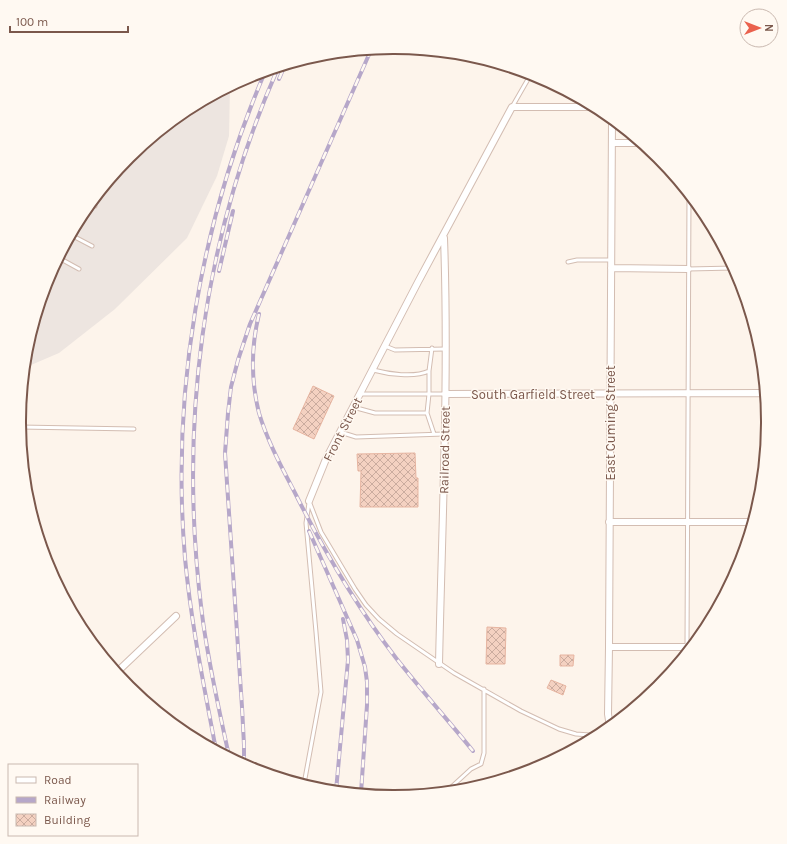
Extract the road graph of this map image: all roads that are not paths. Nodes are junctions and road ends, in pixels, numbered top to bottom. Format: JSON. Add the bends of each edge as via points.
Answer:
{"nodes":[{"id":1,"x":528,"y":80,"type":"edge"},
{"id":2,"x":512,"y":107,"type":"junction"},
{"id":3,"x":582,"y":107,"type":"edge"},
{"id":4,"x":612,"y":126,"type":"edge"},
{"id":5,"x":632,"y":142,"type":"edge"},
{"id":6,"x":612,"y":143,"type":"junction"},
{"id":7,"x":689,"y":204,"type":"edge"},
{"id":8,"x":444,"y":236,"type":"junction"},
{"id":9,"x":75,"y":237,"type":"edge"},
{"id":10,"x":92,"y":246,"type":"dead end"},
{"id":11,"x":63,"y":260,"type":"edge"},
{"id":12,"x":611,"y":260,"type":"junction"},
{"id":13,"x":568,"y":262,"type":"dead end"},
{"id":14,"x":611,"y":268,"type":"junction"},
{"id":15,"x":727,"y":268,"type":"edge"},
{"id":16,"x":79,"y":269,"type":"dead end"},
{"id":17,"x":688,"y":269,"type":"junction"},
{"id":18,"x":385,"y":346,"type":"junction"},
{"id":19,"x":432,"y":348,"type":"junction"},
{"id":20,"x":445,"y":349,"type":"junction"},
{"id":21,"x":372,"y":370,"type":"junction"},
{"id":22,"x":429,"y":371,"type":"junction"},
{"id":23,"x":360,"y":394,"type":"junction"},
{"id":24,"x":430,"y":394,"type":"junction"},
{"id":25,"x":445,"y":394,"type":"junction"},
{"id":26,"x":610,"y":394,"type":"junction"},
{"id":27,"x":688,"y":394,"type":"junction"},
{"id":28,"x":760,"y":394,"type":"edge"},
{"id":29,"x":353,"y":407,"type":"junction"},
{"id":30,"x":427,"y":413,"type":"junction"},
{"id":31,"x":26,"y":427,"type":"edge"},
{"id":32,"x":134,"y":429,"type":"dead end"},
{"id":33,"x":340,"y":432,"type":"junction"},
{"id":34,"x":434,"y":434,"type":"junction"},
{"id":35,"x":444,"y":434,"type":"junction"},
{"id":36,"x":309,"y":501,"type":"junction"},
{"id":37,"x":609,"y":522,"type":"junction"},
{"id":38,"x":686,"y":522,"type":"junction"},
{"id":39,"x":746,"y":522,"type":"edge"},
{"id":40,"x":176,"y":616,"type":"dead end"},
{"id":41,"x":689,"y":641,"type":"edge"},
{"id":42,"x":608,"y":647,"type":"junction"},
{"id":43,"x":684,"y":647,"type":"edge"},
{"id":44,"x":439,"y":664,"type":"junction"},
{"id":45,"x":121,"y":668,"type":"edge"},
{"id":46,"x":484,"y":690,"type":"junction"},
{"id":47,"x":610,"y":719,"type":"edge"},
{"id":48,"x":586,"y":735,"type":"edge"},
{"id":49,"x":305,"y":778,"type":"edge"},
{"id":50,"x":455,"y":784,"type":"edge"}],
"edges":[{"from":1,"to":2,"type":"lane"},
{"from":2,"to":3,"type":"street"},
{"from":2,"to":8,"type":"street","name":"Front Street"},
{"from":4,"to":6,"type":"street","name":"East Cuming Street"},
{"from":5,"to":6,"type":"street"},
{"from":6,"to":12,"type":"street","name":"East Cuming Street"},
{"from":7,"to":17,"type":"lane"},
{"from":8,"to":18,"type":"street","name":"Front Street"},
{"from":8,"to":20,"type":"street","name":"Railroad Street"},
{"from":9,"to":10,"type":"lane"},
{"from":11,"to":16,"type":"lane"},
{"from":12,"to":13,"type":"lane"},
{"from":12,"to":14,"type":"street","name":"East Cuming Street"},
{"from":14,"to":17,"type":"street"},
{"from":14,"to":26,"type":"street","name":"East Cuming Street"},
{"from":15,"to":17,"type":"lane"},
{"from":17,"to":27,"type":"lane"},
{"from":18,"to":19,"type":"lane","via":[[395,350]]},
{"from":18,"to":21,"type":"street","name":"Front Street"},
{"from":19,"to":20,"type":"lane"},
{"from":19,"to":22,"type":"lane"},
{"from":20,"to":25,"type":"street","name":"Railroad Street"},
{"from":21,"to":22,"type":"lane","via":[[390,374],[422,374]]},
{"from":21,"to":23,"type":"street","name":"Front Street"},
{"from":22,"to":24,"type":"lane"},
{"from":23,"to":24,"type":"lane"},
{"from":23,"to":29,"type":"street","name":"Front Street"},
{"from":24,"to":25,"type":"lane"},
{"from":24,"to":30,"type":"lane"},
{"from":25,"to":26,"type":"street","name":"South Garfield Street"},
{"from":25,"to":35,"type":"street","name":"Railroad Street"},
{"from":26,"to":27,"type":"street","name":"South Garfield Street"},
{"from":26,"to":37,"type":"street","name":"East Cuming Street"},
{"from":27,"to":28,"type":"street","name":"South Garfield Street"},
{"from":27,"to":38,"type":"lane"},
{"from":29,"to":30,"type":"lane","via":[[375,413]]},
{"from":29,"to":33,"type":"street","name":"Front Street"},
{"from":30,"to":34,"type":"lane"},
{"from":31,"to":32,"type":"lane"},
{"from":33,"to":34,"type":"lane","via":[[356,438]]},
{"from":33,"to":36,"type":"street","name":"Front Street"},
{"from":34,"to":35,"type":"lane"},
{"from":35,"to":44,"type":"street","name":"Railroad Street"},
{"from":36,"to":44,"type":"lane","via":[[321,532],[366,605],[397,634]]},
{"from":36,"to":49,"type":"lane","name":"Front Street","via":[[306,523],[320,692]]},
{"from":37,"to":38,"type":"street"},
{"from":37,"to":42,"type":"street","name":"East Cuming Street"},
{"from":38,"to":39,"type":"street"},
{"from":38,"to":41,"type":"lane"},
{"from":40,"to":45,"type":"street"},
{"from":42,"to":43,"type":"street"},
{"from":42,"to":47,"type":"street","name":"East Cuming Street"},
{"from":44,"to":46,"type":"lane"},
{"from":46,"to":48,"type":"lane","via":[[559,729]]},
{"from":46,"to":50,"type":"lane","via":[[484,753],[481,764],[471,769]]}]}
